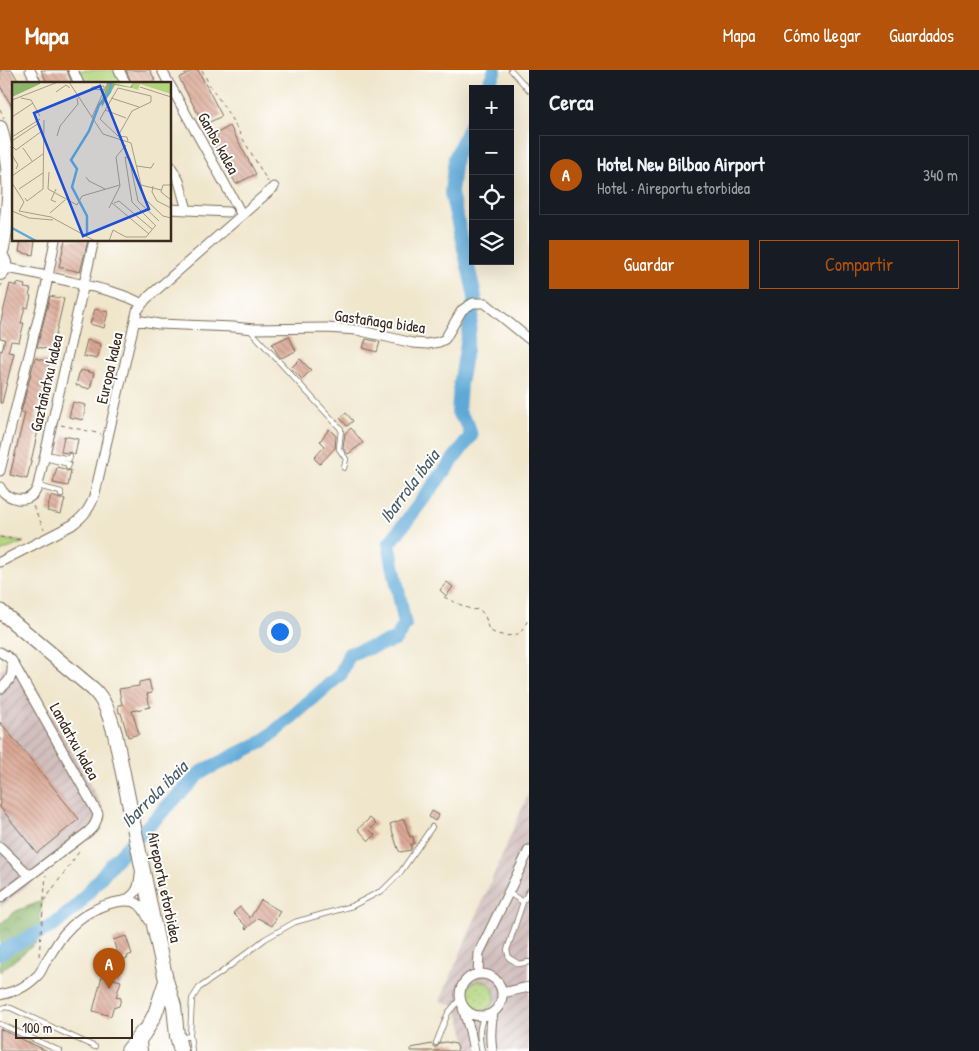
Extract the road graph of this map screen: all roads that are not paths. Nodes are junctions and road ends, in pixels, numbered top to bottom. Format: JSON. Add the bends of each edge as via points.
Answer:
{"nodes":[{"id":1,"x":30,"y":70,"type":"edge"},
{"id":2,"x":73,"y":70,"type":"edge"},
{"id":3,"x":118,"y":70,"type":"edge"},
{"id":4,"x":162,"y":70,"type":"edge"},
{"id":5,"x":511,"y":70,"type":"edge"},
{"id":6,"x":36,"y":82,"type":"edge"},
{"id":7,"x":78,"y":82,"type":"edge"},
{"id":8,"x":125,"y":82,"type":"edge"},
{"id":9,"x":166,"y":82,"type":"edge"},
{"id":10,"x":529,"y":90,"type":"edge"},
{"id":11,"x":171,"y":92,"type":"edge"},
{"id":12,"x":0,"y":128,"type":"edge"},
{"id":13,"x":171,"y":167,"type":"edge"},
{"id":14,"x":273,"y":188,"type":"road end"},
{"id":15,"x":171,"y":208,"type":"edge"},
{"id":16,"x":187,"y":210,"type":"junction"},
{"id":17,"x":228,"y":212,"type":"dead end"},
{"id":18,"x":242,"y":215,"type":"junction"},
{"id":19,"x":56,"y":241,"type":"edge"},
{"id":20,"x":94,"y":241,"type":"edge"},
{"id":21,"x":1,"y":263,"type":"edge"},
{"id":22,"x":48,"y":276,"type":"junction"},
{"id":23,"x":84,"y":285,"type":"junction"},
{"id":24,"x":142,"y":304,"type":"junction"},
{"id":25,"x":136,"y":320,"type":"junction"},
{"id":26,"x":249,"y":328,"type":"junction"},
{"id":27,"x":529,"y":340,"type":"edge"},
{"id":28,"x":45,"y":456,"type":"junction"},
{"id":29,"x":70,"y":456,"type":"dead end"},
{"id":30,"x":68,"y":467,"type":"dead end"},
{"id":31,"x":344,"y":468,"type":"dead end"},
{"id":32,"x":0,"y":471,"type":"edge"},
{"id":33,"x":38,"y":485,"type":"junction"},
{"id":34,"x":0,"y":487,"type":"edge"},
{"id":35,"x":61,"y":494,"type":"dead end"},
{"id":36,"x":0,"y":562,"type":"edge"},
{"id":37,"x":0,"y":611,"type":"edge"},
{"id":38,"x":0,"y":652,"type":"edge"},
{"id":39,"x":12,"y":662,"type":"junction"},
{"id":40,"x":0,"y":689,"type":"edge"},
{"id":41,"x":432,"y":827,"type":"dead end"},
{"id":42,"x":138,"y":844,"type":"junction"},
{"id":43,"x":0,"y":847,"type":"edge"},
{"id":44,"x":529,"y":850,"type":"edge"},
{"id":45,"x":529,"y":870,"type":"edge"},
{"id":46,"x":519,"y":872,"type":"junction"},
{"id":47,"x":29,"y":875,"type":"junction"},
{"id":48,"x":529,"y":890,"type":"edge"},
{"id":49,"x":509,"y":893,"type":"junction"},
{"id":50,"x":0,"y":898,"type":"edge"},
{"id":51,"x":124,"y":901,"type":"junction"},
{"id":52,"x":523,"y":902,"type":"junction"},
{"id":53,"x":156,"y":935,"type":"junction"},
{"id":54,"x":529,"y":962,"type":"edge"},
{"id":55,"x":478,"y":974,"type":"junction"},
{"id":56,"x":166,"y":980,"type":"junction"},
{"id":57,"x":529,"y":987,"type":"edge"},
{"id":58,"x":502,"y":993,"type":"junction"},
{"id":59,"x":0,"y":995,"type":"edge"},
{"id":60,"x":461,"y":1002,"type":"junction"},
{"id":61,"x":0,"y":1009,"type":"edge"},
{"id":62,"x":489,"y":1014,"type":"junction"},
{"id":63,"x":0,"y":1024,"type":"edge"},
{"id":64,"x":145,"y":1031,"type":"junction"},
{"id":65,"x":180,"y":1042,"type":"edge"},
{"id":66,"x":436,"y":1043,"type":"dead end"},
{"id":67,"x":95,"y":1047,"type":"dead end"},
{"id":68,"x":60,"y":1051,"type":"edge"},
{"id":69,"x":129,"y":1051,"type":"edge"},
{"id":70,"x":140,"y":1051,"type":"edge"},
{"id":71,"x":192,"y":1051,"type":"edge"},
{"id":72,"x":474,"y":1051,"type":"edge"},
{"id":73,"x":482,"y":1051,"type":"edge"},
{"id":74,"x":492,"y":1051,"type":"edge"}],
"edges":[{"from":1,"to":6,"type":"street"},
{"from":2,"to":7,"type":"street"},
{"from":3,"to":8,"type":"street"},
{"from":4,"to":9,"type":"street","name":"Ganbe kalea"},
{"from":5,"to":10,"type":"lane"},
{"from":11,"to":18,"type":"street","name":"Ganbe kalea"},
{"from":12,"to":21,"type":"main road","via":[[9,179]]},
{"from":13,"to":16,"type":"street","via":[[179,180]]},
{"from":14,"to":18,"type":"street","name":"Europa kalea"},
{"from":15,"to":16,"type":"street"},
{"from":16,"to":17,"type":"street"},
{"from":18,"to":24,"type":"street","name":"Europa kalea"},
{"from":19,"to":22,"type":"street","name":"Gaztañatxu kalea"},
{"from":20,"to":23,"type":"street","name":"Gaztañatxu kalea"},
{"from":21,"to":22,"type":"street"},
{"from":22,"to":23,"type":"street"},
{"from":22,"to":32,"type":"street","name":"Gaztañatxu kalea"},
{"from":23,"to":24,"type":"street","via":[[130,297]]},
{"from":23,"to":28,"type":"street","name":"Gaztañatxu kalea"},
{"from":24,"to":25,"type":"street","name":"Europa kalea"},
{"from":25,"to":26,"type":"street","name":"Gastañaga bidea"},
{"from":25,"to":36,"type":"street","name":"Europa kalea","via":[[91,504],[72,525]]},
{"from":26,"to":27,"type":"street","name":"Gastañaga bidea","via":[[357,330],[427,344],[444,339],[462,310],[473,303],[485,303]]},
{"from":26,"to":31,"type":"lane","via":[[341,428],[339,449],[346,460]]},
{"from":28,"to":29,"type":"lane","via":[[69,459]]},
{"from":28,"to":30,"type":"lane","via":[[69,464]]},
{"from":28,"to":33,"type":"street","name":"Gaztañatxu kalea"},
{"from":33,"to":34,"type":"street","name":"Gaztañatxu kalea","via":[[36,492],[19,499],[10,497]]},
{"from":33,"to":35,"type":"lane"},
{"from":37,"to":42,"type":"main road","name":"Aireportu etorbidea","via":[[100,696],[115,734]]},
{"from":38,"to":39,"type":"street"},
{"from":39,"to":40,"type":"street","via":[[13,673],[9,682]]},
{"from":39,"to":47,"type":"street","name":"Landatxu kalea","via":[[98,814],[88,832]]},
{"from":41,"to":65,"type":"lane","via":[[400,873],[383,890],[352,906],[295,922],[265,939],[199,988],[192,999]]},
{"from":42,"to":51,"type":"street","via":[[138,888]]},
{"from":42,"to":53,"type":"main road","name":"Aireportu etorbidea"},
{"from":43,"to":47,"type":"street"},
{"from":44,"to":46,"type":"street"},
{"from":45,"to":46,"type":"street"},
{"from":46,"to":49,"type":"street"},
{"from":47,"to":50,"type":"street"},
{"from":48,"to":52,"type":"lane"},
{"from":49,"to":52,"type":"lane"},
{"from":49,"to":55,"type":"street","via":[[479,954]]},
{"from":51,"to":53,"type":"street","via":[[139,904]]},
{"from":51,"to":59,"type":"street","via":[[94,909],[83,917],[64,934],[39,974],[27,986]]},
{"from":52,"to":54,"type":"lane","via":[[507,950],[509,958],[519,964]]},
{"from":53,"to":56,"type":"main road","name":"Aireportu etorbidea"},
{"from":55,"to":58,"type":"street","via":[[491,977]]},
{"from":55,"to":60,"type":"street","via":[[471,976],[462,986]]},
{"from":56,"to":64,"type":"main road"},
{"from":56,"to":65,"type":"main road","name":"Aireportu etorbidea"},
{"from":57,"to":58,"type":"street"},
{"from":58,"to":62,"type":"street","via":[[500,1004]]},
{"from":60,"to":62,"type":"street","via":[[475,1016]]},
{"from":60,"to":66,"type":"lane","via":[[448,1013]]},
{"from":60,"to":72,"type":"street"},
{"from":61,"to":67,"type":"lane","via":[[11,1008]]},
{"from":62,"to":73,"type":"lane","via":[[480,1024]]},
{"from":62,"to":74,"type":"street"},
{"from":63,"to":68,"type":"lane"},
{"from":64,"to":65,"type":"main road","via":[[164,1026]]},
{"from":64,"to":69,"type":"highway"},
{"from":64,"to":70,"type":"main road","via":[[139,1043]]},
{"from":65,"to":71,"type":"lane"}]}
